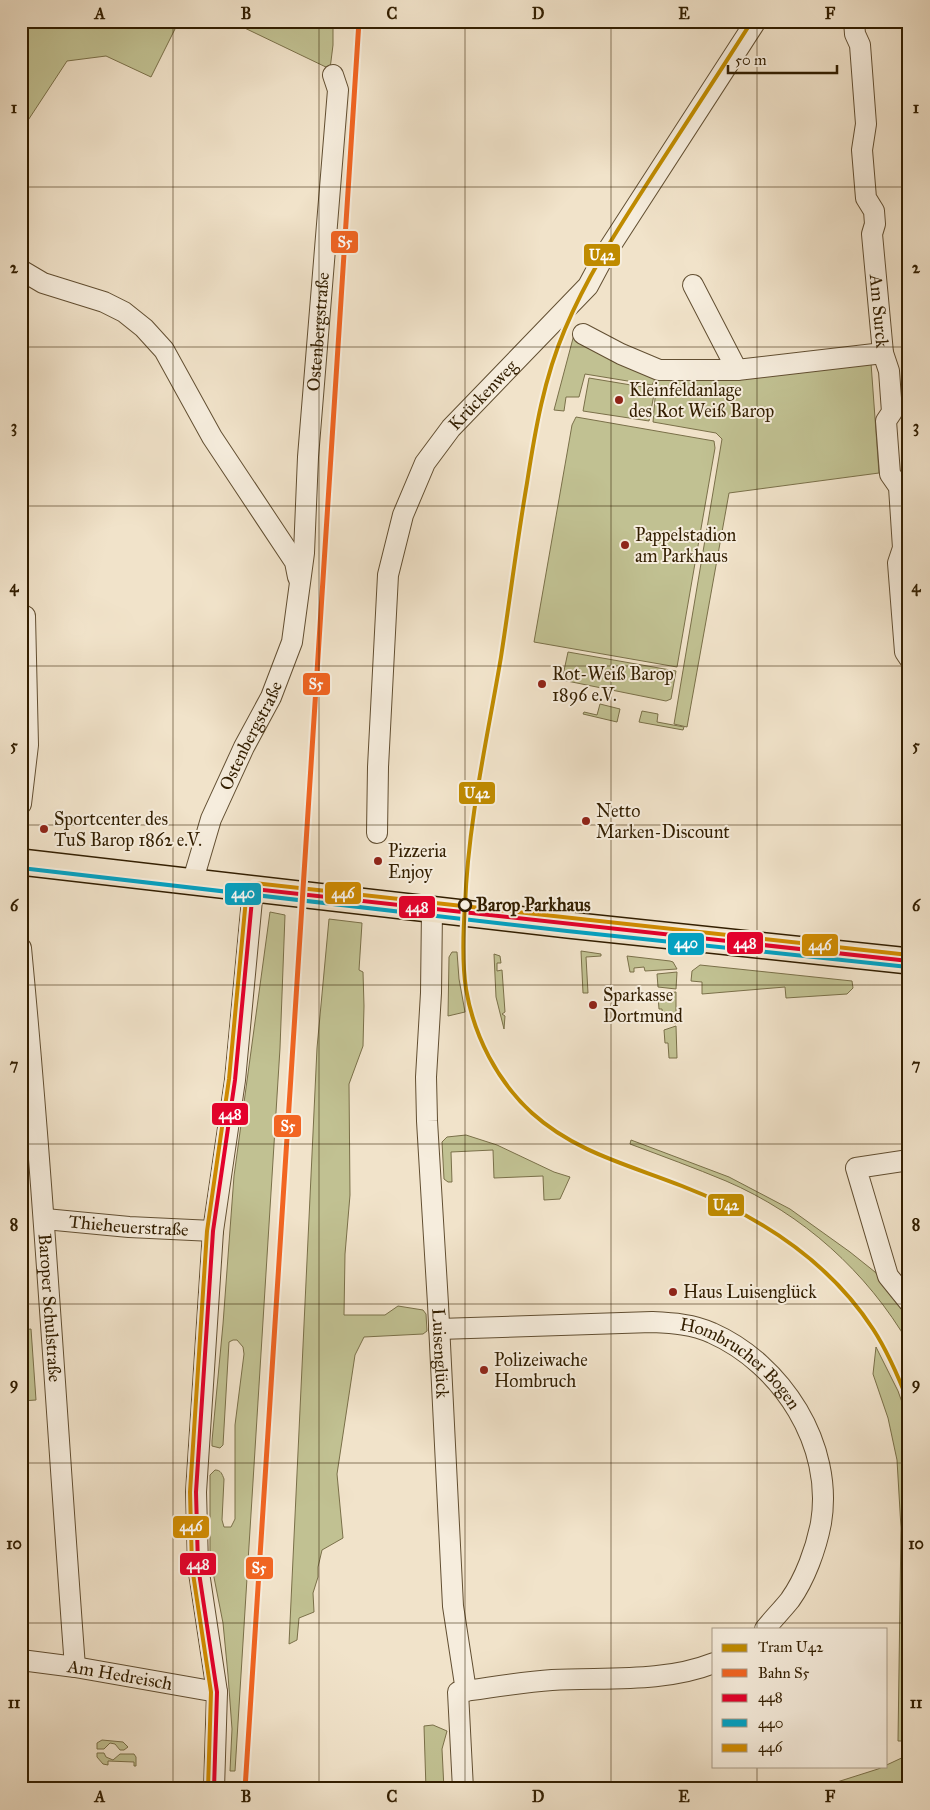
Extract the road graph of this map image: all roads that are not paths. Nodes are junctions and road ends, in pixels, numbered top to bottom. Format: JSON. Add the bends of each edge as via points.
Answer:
{"nodes":[{"id":1,"x":756,"y":21,"type":"edge"},
{"id":2,"x":854,"y":21,"type":"edge"},
{"id":3,"x":333,"y":75,"type":"dead end"},
{"id":4,"x":21,"y":270,"type":"edge"},
{"id":5,"x":693,"y":285,"type":"dead end"},
{"id":6,"x":583,"y":334,"type":"dead end"},
{"id":7,"x":883,"y":353,"type":"junction"},
{"id":8,"x":737,"y":370,"type":"junction"},
{"id":9,"x":299,"y":589,"type":"junction"},
{"id":10,"x":25,"y":616,"type":"dead end"},
{"id":11,"x":24,"y":647,"type":"edge"},
{"id":12,"x":909,"y":658,"type":"edge"},
{"id":13,"x":21,"y":804,"type":"edge"},
{"id":14,"x":377,"y":833,"type":"dead end"},
{"id":15,"x":21,"y":862,"type":"edge"},
{"id":16,"x":193,"y":880,"type":"junction"},
{"id":17,"x":253,"y":889,"type":"junction"},
{"id":18,"x":432,"y":909,"type":"junction"},
{"id":19,"x":21,"y":948,"type":"edge"},
{"id":20,"x":909,"y":961,"type":"edge"},
{"id":21,"x":909,"y":1160,"type":"edge"},
{"id":22,"x":45,"y":1220,"type":"junction"},
{"id":23,"x":213,"y":1231,"type":"junction"},
{"id":24,"x":909,"y":1302,"type":"edge"},
{"id":25,"x":440,"y":1329,"type":"junction"},
{"id":26,"x":766,"y":1628,"type":"edge"},
{"id":27,"x":21,"y":1660,"type":"edge"},
{"id":28,"x":712,"y":1664,"type":"edge"},
{"id":29,"x":74,"y":1667,"type":"junction"},
{"id":30,"x":466,"y":1691,"type":"junction"},
{"id":31,"x":217,"y":1692,"type":"junction"},
{"id":32,"x":214,"y":1789,"type":"edge"},
{"id":33,"x":463,"y":1789,"type":"edge"}],
"edges":[{"from":1,"to":14,"type":"street","name":"Krückenweg","via":[[608,249],[588,286],[451,428],[425,464],[402,515],[388,575]]},
{"from":2,"to":7,"type":"street","name":"Am Surck","via":[[860,45],[866,124],[862,150],[866,198],[874,211],[872,234]]},
{"from":3,"to":9,"type":"street","name":"Ostenbergstraße","via":[[338,90]]},
{"from":4,"to":9,"type":"street","name":"Ostenbergstraße","via":[[43,282],[124,312],[164,350],[212,437],[296,562]]},
{"from":5,"to":8,"type":"street"},
{"from":6,"to":8,"type":"street","via":[[659,370]]},
{"from":7,"to":8,"type":"street"},
{"from":7,"to":12,"type":"street","name":"Am Surck","via":[[889,371],[892,412],[886,421],[890,474],[899,487],[903,548],[898,563],[905,652]]},
{"from":9,"to":16,"type":"street","name":"Ostenbergstraße","via":[[292,642],[271,697],[211,819]]},
{"from":10,"to":11,"type":"street"},
{"from":11,"to":13,"type":"street","via":[[28,745]]},
{"from":15,"to":16,"type":"main road"},
{"from":16,"to":17,"type":"main road"},
{"from":17,"to":18,"type":"main road"},
{"from":17,"to":23,"type":"street","via":[[235,1080]]},
{"from":18,"to":20,"type":"main road"},
{"from":18,"to":25,"type":"street","name":"Luisenglück","via":[[426,1086]]},
{"from":19,"to":22,"type":"street","name":"Baroper Schulstraße"},
{"from":21,"to":24,"type":"street","via":[[856,1168],[888,1276]]},
{"from":22,"to":23,"type":"street","name":"Thieheuerstraße"},
{"from":22,"to":29,"type":"street","name":"Baroper Schulstraße"},
{"from":23,"to":31,"type":"street","via":[[196,1523],[198,1566]]},
{"from":25,"to":26,"type":"street","name":"Hombrucher Bogen","via":[[652,1322],[681,1324],[710,1332],[736,1346],[762,1367],[786,1392],[813,1439],[822,1493],[821,1523],[802,1580]]},
{"from":25,"to":30,"type":"street","name":"Luisenglück","via":[[453,1606]]},
{"from":27,"to":29,"type":"street","name":"Am Hedreisch"},
{"from":28,"to":30,"type":"street","via":[[665,1675],[551,1680]]},
{"from":29,"to":31,"type":"street","name":"Am Hedreisch"},
{"from":30,"to":33,"type":"street","via":[[458,1692]]},
{"from":31,"to":32,"type":"street"}]}
